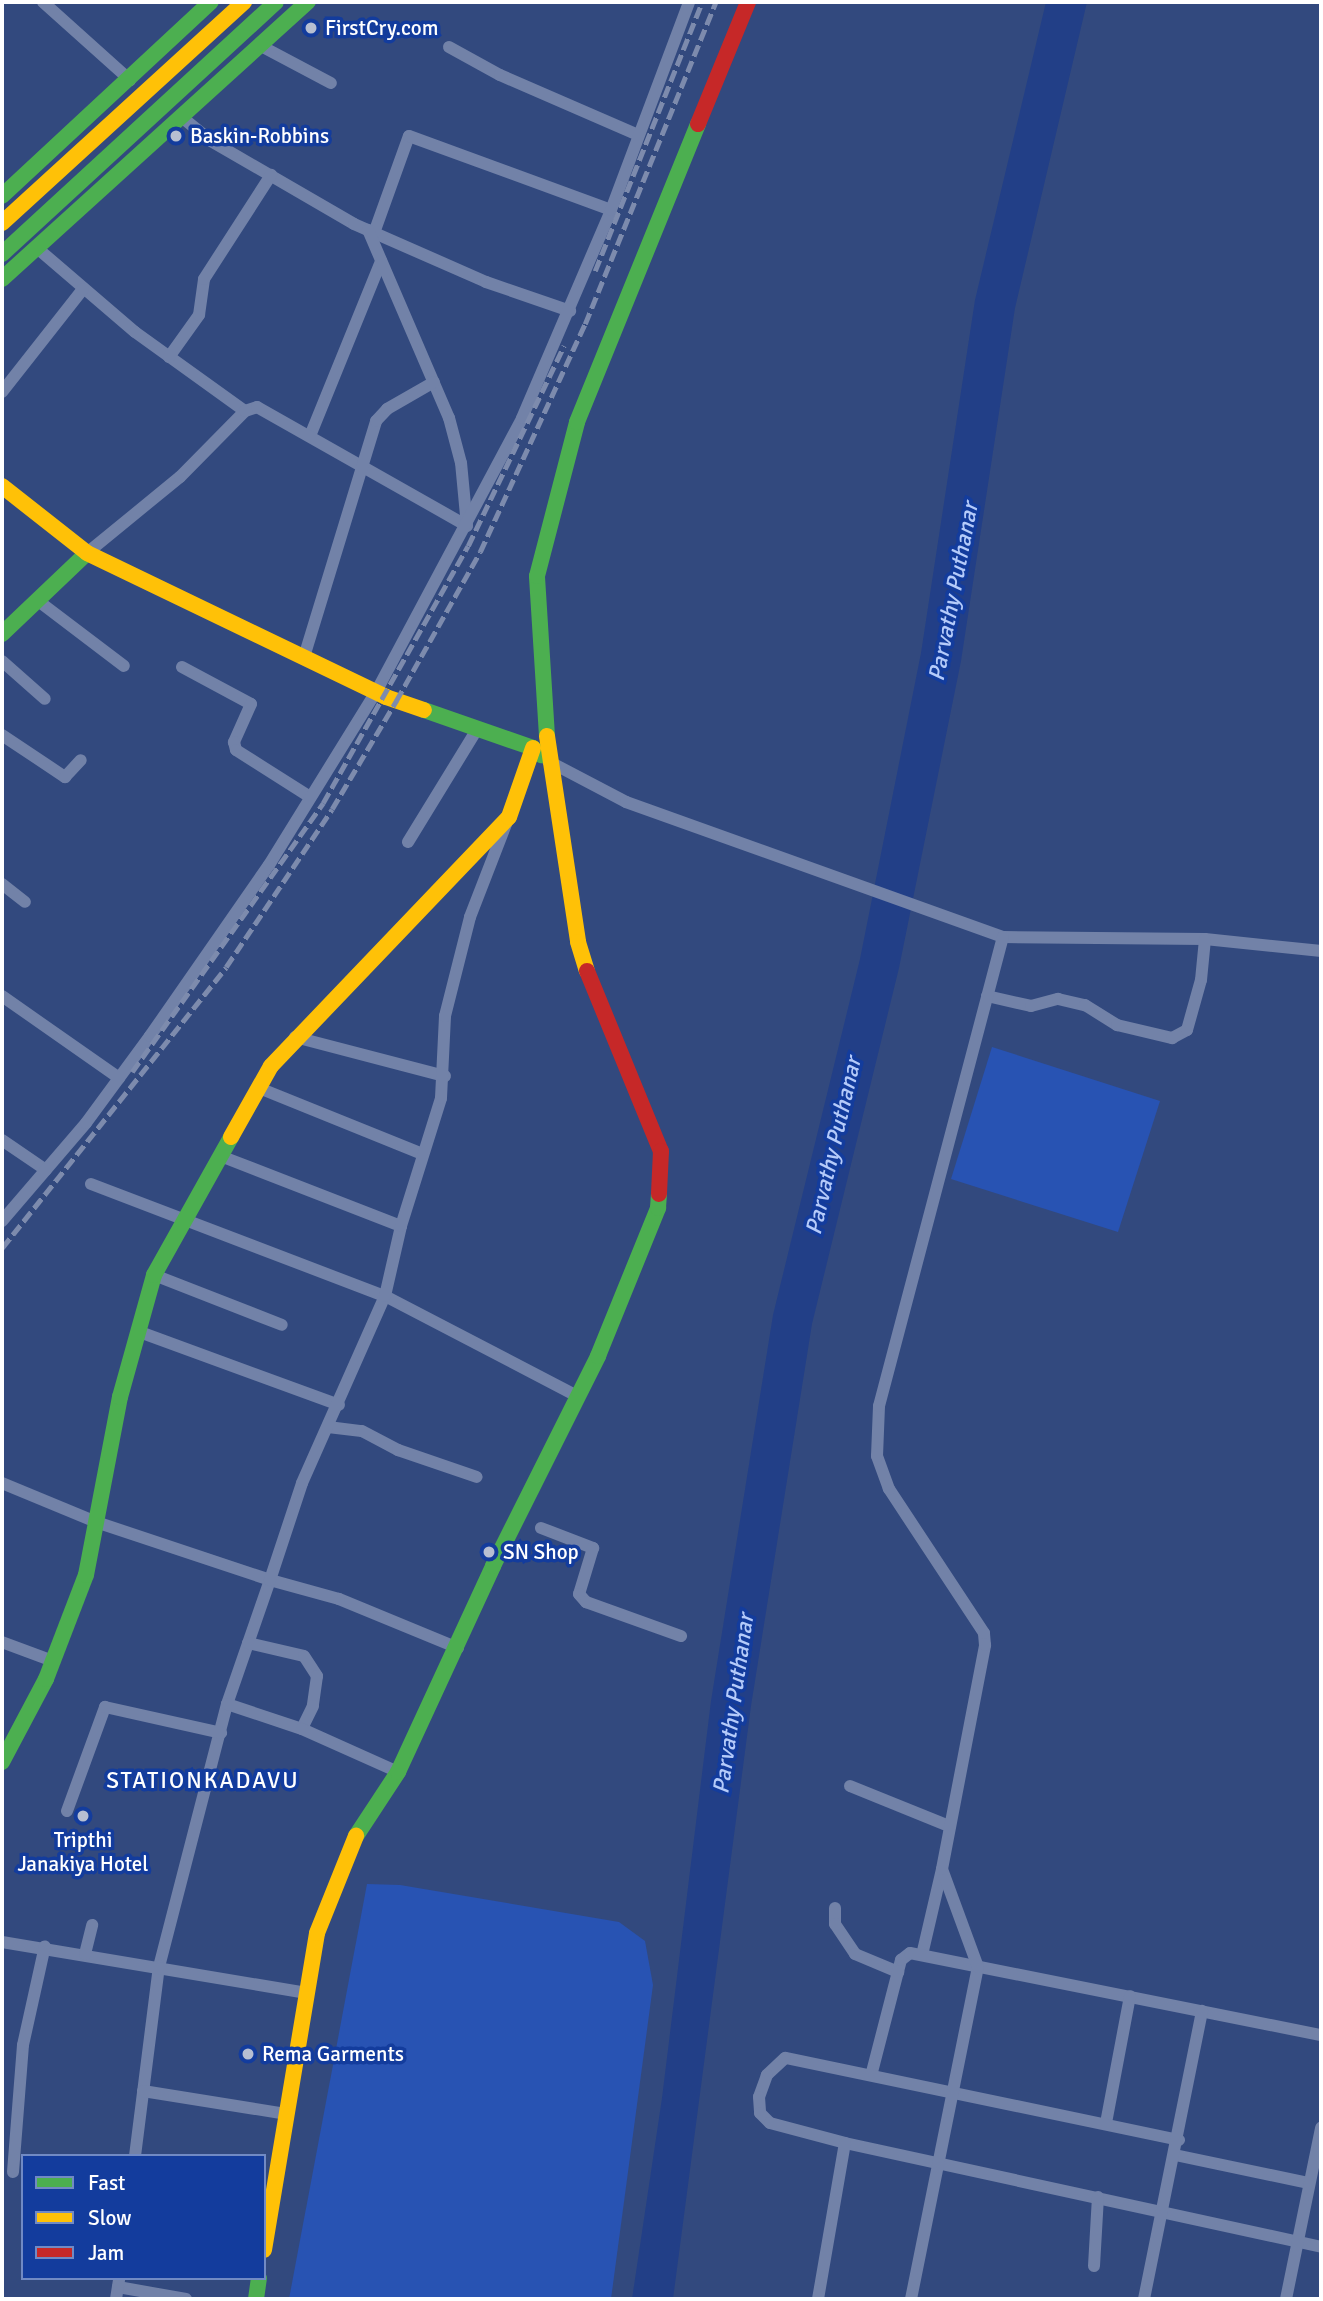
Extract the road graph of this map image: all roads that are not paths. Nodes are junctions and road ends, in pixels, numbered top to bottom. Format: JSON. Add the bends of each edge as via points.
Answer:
{"nodes":[{"id":1,"x":43,"y":2,"type":"edge"},
{"id":2,"x":211,"y":2,"type":"edge"},
{"id":3,"x":244,"y":2,"type":"edge"},
{"id":4,"x":276,"y":2,"type":"edge"},
{"id":5,"x":308,"y":2,"type":"edge"},
{"id":6,"x":689,"y":2,"type":"edge"},
{"id":7,"x":748,"y":2,"type":"edge"},
{"id":8,"x":261,"y":46,"type":"junction"},
{"id":9,"x":449,"y":47,"type":"dead end"},
{"id":10,"x":130,"y":80,"type":"junction"},
{"id":11,"x":331,"y":83,"type":"dead end"},
{"id":12,"x":184,"y":119,"type":"junction"},
{"id":13,"x":638,"y":135,"type":"junction"},
{"id":14,"x":271,"y":175,"type":"junction"},
{"id":15,"x":2,"y":196,"type":"edge"},
{"id":16,"x":611,"y":209,"type":"junction"},
{"id":17,"x":2,"y":223,"type":"edge"},
{"id":18,"x":371,"y":231,"type":"junction"},
{"id":19,"x":37,"y":248,"type":"junction"},
{"id":20,"x":2,"y":254,"type":"edge"},
{"id":21,"x":382,"y":261,"type":"junction"},
{"id":22,"x":2,"y":279,"type":"edge"},
{"id":23,"x":83,"y":289,"type":"junction"},
{"id":24,"x":570,"y":311,"type":"junction"},
{"id":25,"x":169,"y":357,"type":"junction"},
{"id":26,"x":434,"y":382,"type":"junction"},
{"id":27,"x":2,"y":392,"type":"edge"},
{"id":28,"x":245,"y":411,"type":"junction"},
{"id":29,"x":310,"y":436,"type":"junction"},
{"id":30,"x":360,"y":465,"type":"junction"},
{"id":31,"x":2,"y":486,"type":"edge"},
{"id":32,"x":467,"y":526,"type":"junction"},
{"id":33,"x":86,"y":553,"type":"junction"},
{"id":34,"x":37,"y":600,"type":"junction"},
{"id":35,"x":2,"y":634,"type":"edge"},
{"id":36,"x":304,"y":657,"type":"junction"},
{"id":37,"x":2,"y":661,"type":"edge"},
{"id":38,"x":124,"y":666,"type":"dead end"},
{"id":39,"x":181,"y":667,"type":"dead end"},
{"id":40,"x":376,"y":692,"type":"junction"},
{"id":41,"x":45,"y":699,"type":"dead end"},
{"id":42,"x":476,"y":731,"type":"junction"},
{"id":43,"x":2,"y":735,"type":"edge"},
{"id":44,"x":533,"y":748,"type":"junction"},
{"id":45,"x":81,"y":760,"type":"dead end"},
{"id":46,"x":548,"y":761,"type":"junction"},
{"id":47,"x":310,"y":797,"type":"junction"},
{"id":48,"x":509,"y":817,"type":"junction"},
{"id":49,"x":408,"y":842,"type":"dead end"},
{"id":50,"x":2,"y":884,"type":"edge"},
{"id":51,"x":25,"y":902,"type":"dead end"},
{"id":52,"x":1003,"y":937,"type":"junction"},
{"id":53,"x":1205,"y":939,"type":"junction"},
{"id":54,"x":1321,"y":951,"type":"edge"},
{"id":55,"x":2,"y":996,"type":"edge"},
{"id":56,"x":987,"y":996,"type":"junction"},
{"id":57,"x":295,"y":1037,"type":"junction"},
{"id":58,"x":445,"y":1076,"type":"junction"},
{"id":59,"x":119,"y":1078,"type":"junction"},
{"id":60,"x":259,"y":1088,"type":"junction"},
{"id":61,"x":2,"y":1140,"type":"edge"},
{"id":62,"x":422,"y":1154,"type":"junction"},
{"id":63,"x":223,"y":1157,"type":"junction"},
{"id":64,"x":46,"y":1170,"type":"junction"},
{"id":65,"x":90,"y":1184,"type":"dead end"},
{"id":66,"x":2,"y":1221,"type":"edge"},
{"id":67,"x":186,"y":1222,"type":"junction"},
{"id":68,"x":401,"y":1226,"type":"junction"},
{"id":69,"x":154,"y":1275,"type":"junction"},
{"id":70,"x":385,"y":1296,"type":"junction"},
{"id":71,"x":282,"y":1325,"type":"dead end"},
{"id":72,"x":137,"y":1331,"type":"junction"},
{"id":73,"x":575,"y":1395,"type":"junction"},
{"id":74,"x":339,"y":1405,"type":"junction"},
{"id":75,"x":328,"y":1427,"type":"junction"},
{"id":76,"x":477,"y":1477,"type":"dead end"},
{"id":77,"x":2,"y":1483,"type":"edge"},
{"id":78,"x":96,"y":1522,"type":"junction"},
{"id":79,"x":541,"y":1528,"type":"dead end"},
{"id":80,"x":270,"y":1580,"type":"junction"},
{"id":81,"x":681,"y":1636,"type":"dead end"},
{"id":82,"x":2,"y":1642,"type":"edge"},
{"id":83,"x":248,"y":1643,"type":"junction"},
{"id":84,"x":458,"y":1648,"type":"junction"},
{"id":85,"x":53,"y":1661,"type":"junction"},
{"id":86,"x":227,"y":1704,"type":"junction"},
{"id":87,"x":302,"y":1729,"type":"junction"},
{"id":88,"x":221,"y":1733,"type":"junction"},
{"id":89,"x":2,"y":1762,"type":"edge"},
{"id":90,"x":398,"y":1772,"type":"junction"},
{"id":91,"x":850,"y":1786,"type":"dead end"},
{"id":92,"x":67,"y":1811,"type":"dead end"},
{"id":93,"x":949,"y":1826,"type":"junction"},
{"id":94,"x":942,"y":1869,"type":"junction"},
{"id":95,"x":835,"y":1908,"type":"dead end"},
{"id":96,"x":92,"y":1924,"type":"dead end"},
{"id":97,"x":2,"y":1942,"type":"edge"},
{"id":98,"x":45,"y":1946,"type":"junction"},
{"id":99,"x":85,"y":1954,"type":"junction"},
{"id":100,"x":922,"y":1955,"type":"junction"},
{"id":101,"x":159,"y":1966,"type":"junction"},
{"id":102,"x":978,"y":1967,"type":"junction"},
{"id":103,"x":898,"y":1972,"type":"junction"},
{"id":104,"x":307,"y":1993,"type":"junction"},
{"id":105,"x":1130,"y":1996,"type":"junction"},
{"id":106,"x":1202,"y":2011,"type":"junction"},
{"id":107,"x":1321,"y":2035,"type":"edge"},
{"id":108,"x":872,"y":2072,"type":"junction"},
{"id":109,"x":955,"y":2090,"type":"junction"},
{"id":110,"x":143,"y":2091,"type":"junction"},
{"id":111,"x":287,"y":2114,"type":"junction"},
{"id":112,"x":1106,"y":2123,"type":"junction"},
{"id":113,"x":1321,"y":2128,"type":"edge"},
{"id":114,"x":1179,"y":2140,"type":"junction"},
{"id":115,"x":845,"y":2143,"type":"junction"},
{"id":116,"x":135,"y":2154,"type":"edge"},
{"id":117,"x":1175,"y":2155,"type":"junction"},
{"id":118,"x":939,"y":2166,"type":"junction"},
{"id":119,"x":13,"y":2172,"type":"dead end"},
{"id":120,"x":1308,"y":2189,"type":"junction"},
{"id":121,"x":1098,"y":2197,"type":"junction"},
{"id":122,"x":1321,"y":2199,"type":"edge"},
{"id":123,"x":1162,"y":2210,"type":"junction"},
{"id":124,"x":266,"y":2237,"type":"edge"},
{"id":125,"x":1296,"y":2242,"type":"junction"},
{"id":126,"x":1321,"y":2247,"type":"edge"},
{"id":127,"x":1094,"y":2266,"type":"dead end"},
{"id":128,"x":260,"y":2280,"type":"edge"},
{"id":129,"x":118,"y":2288,"type":"edge"},
{"id":130,"x":186,"y":2299,"type":"edge"},
{"id":131,"x":256,"y":2299,"type":"edge"},
{"id":132,"x":818,"y":2299,"type":"edge"},
{"id":133,"x":911,"y":2299,"type":"edge"},
{"id":134,"x":1144,"y":2299,"type":"edge"},
{"id":135,"x":1286,"y":2299,"type":"edge"}],
"edges":[{"from":1,"to":10,"type":"street"},
{"from":2,"to":10,"type":"main road"},
{"from":3,"to":17,"type":"main road"},
{"from":4,"to":20,"type":"main road"},
{"from":5,"to":8,"type":"main road"},
{"from":6,"to":13,"type":"street"},
{"from":7,"to":46,"type":"main road","via":[[577,422],[537,576]]},
{"from":8,"to":11,"type":"street"},
{"from":8,"to":12,"type":"main road"},
{"from":9,"to":13,"type":"street","via":[[500,75]]},
{"from":10,"to":15,"type":"main road"},
{"from":12,"to":14,"type":"street","via":[[211,141]]},
{"from":12,"to":19,"type":"main road"},
{"from":13,"to":16,"type":"street"},
{"from":14,"to":18,"type":"street"},
{"from":14,"to":25,"type":"street","via":[[204,279],[199,315]]},
{"from":16,"to":18,"type":"street","via":[[409,136]]},
{"from":16,"to":24,"type":"street"},
{"from":18,"to":21,"type":"street"},
{"from":18,"to":24,"type":"street","via":[[486,282]]},
{"from":19,"to":22,"type":"main road"},
{"from":19,"to":23,"type":"street"},
{"from":21,"to":26,"type":"street"},
{"from":21,"to":29,"type":"street"},
{"from":23,"to":25,"type":"street"},
{"from":23,"to":27,"type":"street"},
{"from":24,"to":32,"type":"street"},
{"from":25,"to":28,"type":"street"},
{"from":26,"to":30,"type":"street","via":[[380,414]]},
{"from":26,"to":32,"type":"street","via":[[461,463]]},
{"from":28,"to":29,"type":"street","via":[[263,408]]},
{"from":28,"to":33,"type":"street","via":[[180,477]]},
{"from":29,"to":30,"type":"street"},
{"from":30,"to":32,"type":"street"},
{"from":30,"to":36,"type":"street"},
{"from":31,"to":33,"type":"main road"},
{"from":32,"to":40,"type":"street"},
{"from":33,"to":34,"type":"main road"},
{"from":33,"to":36,"type":"main road"},
{"from":34,"to":35,"type":"main road"},
{"from":34,"to":38,"type":"street"},
{"from":36,"to":40,"type":"main road"},
{"from":37,"to":41,"type":"street"},
{"from":39,"to":47,"type":"street","via":[[251,704],[234,742],[236,750]]},
{"from":40,"to":42,"type":"main road"},
{"from":40,"to":47,"type":"street"},
{"from":42,"to":44,"type":"main road"},
{"from":42,"to":49,"type":"street"},
{"from":43,"to":45,"type":"street","via":[[65,778]]},
{"from":44,"to":46,"type":"main road"},
{"from":44,"to":48,"type":"main road"},
{"from":46,"to":52,"type":"street","via":[[626,802]]},
{"from":46,"to":73,"type":"main road","via":[[578,942],[598,1007],[661,1151],[663,1180],[653,1230],[598,1356]]},
{"from":47,"to":59,"type":"street","via":[[269,865]]},
{"from":48,"to":57,"type":"main road"},
{"from":48,"to":58,"type":"street","via":[[470,917],[445,1016]]},
{"from":50,"to":51,"type":"street"},
{"from":52,"to":53,"type":"street"},
{"from":52,"to":56,"type":"street"},
{"from":53,"to":54,"type":"street"},
{"from":53,"to":56,"type":"street","via":[[1201,980],[1187,1030],[1172,1038],[1116,1025],[1085,1005],[1058,999],[1031,1006]]},
{"from":55,"to":59,"type":"street"},
{"from":56,"to":93,"type":"street","via":[[879,1406],[877,1456],[889,1489],[984,1633]]},
{"from":57,"to":58,"type":"street"},
{"from":57,"to":60,"type":"main road"},
{"from":58,"to":62,"type":"street"},
{"from":59,"to":64,"type":"street"},
{"from":60,"to":62,"type":"street"},
{"from":60,"to":63,"type":"main road"},
{"from":61,"to":64,"type":"street"},
{"from":62,"to":68,"type":"street"},
{"from":63,"to":67,"type":"main road"},
{"from":63,"to":68,"type":"street"},
{"from":64,"to":66,"type":"street"},
{"from":65,"to":67,"type":"street"},
{"from":67,"to":69,"type":"main road"},
{"from":67,"to":70,"type":"street"},
{"from":68,"to":70,"type":"street"},
{"from":69,"to":71,"type":"street"},
{"from":69,"to":72,"type":"main road"},
{"from":70,"to":73,"type":"street"},
{"from":70,"to":74,"type":"street"},
{"from":72,"to":74,"type":"street"},
{"from":72,"to":78,"type":"main road"},
{"from":73,"to":84,"type":"main road"},
{"from":74,"to":75,"type":"street"},
{"from":75,"to":76,"type":"street","via":[[362,1431],[398,1450]]},
{"from":75,"to":80,"type":"street","via":[[302,1483]]},
{"from":77,"to":78,"type":"street"},
{"from":78,"to":80,"type":"street"},
{"from":78,"to":85,"type":"main road","via":[[86,1575]]},
{"from":79,"to":81,"type":"street","via":[[593,1548],[579,1594],[586,1602]]},
{"from":80,"to":83,"type":"street"},
{"from":80,"to":84,"type":"street","via":[[339,1600]]},
{"from":82,"to":85,"type":"street"},
{"from":83,"to":86,"type":"street"},
{"from":83,"to":87,"type":"street","via":[[304,1656],[311,1666],[317,1676],[313,1706]]},
{"from":84,"to":90,"type":"main road"},
{"from":85,"to":89,"type":"main road"},
{"from":86,"to":87,"type":"street"},
{"from":86,"to":88,"type":"street"},
{"from":87,"to":90,"type":"street"},
{"from":88,"to":92,"type":"street","via":[[105,1707]]},
{"from":88,"to":101,"type":"street"},
{"from":90,"to":104,"type":"main road","via":[[347,1852],[317,1933]]},
{"from":91,"to":93,"type":"street"},
{"from":93,"to":94,"type":"street"},
{"from":94,"to":100,"type":"street"},
{"from":94,"to":102,"type":"street"},
{"from":95,"to":103,"type":"street","via":[[835,1924],[855,1954]]},
{"from":96,"to":99,"type":"street"},
{"from":97,"to":98,"type":"street"},
{"from":98,"to":99,"type":"street"},
{"from":98,"to":119,"type":"street","via":[[23,2045]]},
{"from":99,"to":101,"type":"street"},
{"from":100,"to":102,"type":"street"},
{"from":100,"to":103,"type":"street","via":[[905,1956]]},
{"from":101,"to":104,"type":"street"},
{"from":101,"to":110,"type":"street"},
{"from":102,"to":105,"type":"street"},
{"from":102,"to":109,"type":"street"},
{"from":103,"to":108,"type":"street"},
{"from":104,"to":111,"type":"main road"},
{"from":105,"to":106,"type":"street"},
{"from":105,"to":112,"type":"street"},
{"from":106,"to":107,"type":"street"},
{"from":106,"to":114,"type":"street"},
{"from":108,"to":109,"type":"street"},
{"from":108,"to":115,"type":"street","via":[[785,2058],[767,2075],[759,2107],[765,2119]]},
{"from":109,"to":112,"type":"street"},
{"from":109,"to":118,"type":"street"},
{"from":110,"to":111,"type":"street"},
{"from":110,"to":116,"type":"street"},
{"from":111,"to":124,"type":"main road"},
{"from":112,"to":114,"type":"street"},
{"from":113,"to":120,"type":"street"},
{"from":114,"to":117,"type":"street"},
{"from":115,"to":118,"type":"street"},
{"from":115,"to":132,"type":"street"},
{"from":117,"to":120,"type":"street"},
{"from":117,"to":123,"type":"street"},
{"from":118,"to":121,"type":"street"},
{"from":118,"to":133,"type":"street"},
{"from":120,"to":122,"type":"street"},
{"from":120,"to":125,"type":"street"},
{"from":121,"to":123,"type":"street"},
{"from":121,"to":127,"type":"street"},
{"from":123,"to":125,"type":"street"},
{"from":123,"to":134,"type":"street"},
{"from":125,"to":126,"type":"street"},
{"from":125,"to":135,"type":"street"},
{"from":128,"to":131,"type":"main road"},
{"from":129,"to":130,"type":"street"}]}
